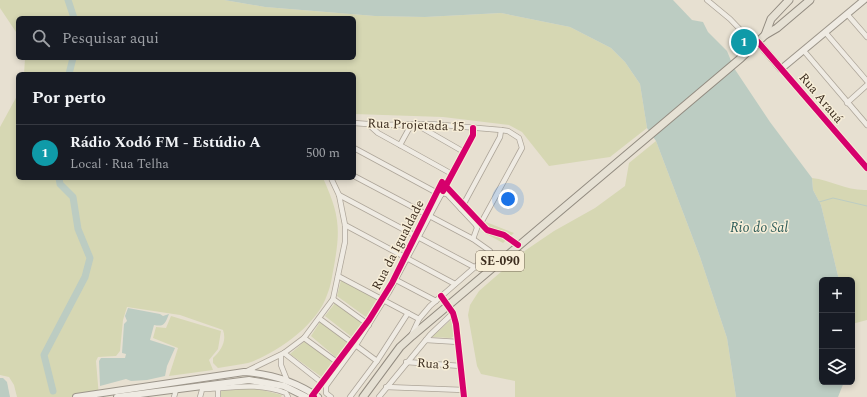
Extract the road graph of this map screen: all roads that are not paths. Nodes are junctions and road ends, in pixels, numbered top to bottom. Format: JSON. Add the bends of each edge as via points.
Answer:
{"nodes":[{"id":1,"x":707,"y":0,"type":"edge"},
{"id":2,"x":789,"y":0,"type":"edge"},
{"id":3,"x":810,"y":0,"type":"edge"},
{"id":4,"x":864,"y":0,"type":"edge"},
{"id":5,"x":779,"y":9,"type":"junction"},
{"id":6,"x":847,"y":14,"type":"junction"},
{"id":7,"x":786,"y":20,"type":"junction"},
{"id":8,"x":826,"y":32,"type":"junction"},
{"id":9,"x":765,"y":35,"type":"junction"},
{"id":10,"x":867,"y":37,"type":"edge"},
{"id":11,"x":757,"y":44,"type":"junction"},
{"id":12,"x":804,"y":51,"type":"junction"},
{"id":13,"x":782,"y":69,"type":"junction"},
{"id":14,"x":867,"y":81,"type":"edge"},
{"id":15,"x":867,"y":85,"type":"edge"},
{"id":16,"x":847,"y":102,"type":"junction"},
{"id":17,"x":356,"y":123,"type":"edge"},
{"id":18,"x":368,"y":124,"type":"junction"},
{"id":19,"x":411,"y":125,"type":"junction"},
{"id":20,"x":417,"y":125,"type":"junction"},
{"id":21,"x":867,"y":126,"type":"edge"},
{"id":22,"x":473,"y":128,"type":"junction"},
{"id":23,"x":501,"y":130,"type":"junction"},
{"id":24,"x":400,"y":145,"type":"junction"},
{"id":25,"x":356,"y":149,"type":"edge"},
{"id":26,"x":464,"y":152,"type":"junction"},
{"id":27,"x":867,"y":168,"type":"edge"},
{"id":28,"x":452,"y":174,"type":"junction"},
{"id":29,"x":356,"y":177,"type":"edge"},
{"id":30,"x":332,"y":180,"type":"edge"},
{"id":31,"x":442,"y":194,"type":"junction"},
{"id":32,"x":339,"y":195,"type":"junction"},
{"id":33,"x":460,"y":209,"type":"junction"},
{"id":34,"x":430,"y":216,"type":"junction"},
{"id":35,"x":346,"y":225,"type":"junction"},
{"id":36,"x":476,"y":226,"type":"junction"},
{"id":37,"x":418,"y":237,"type":"junction"},
{"id":38,"x":473,"y":239,"type":"junction"},
{"id":39,"x":407,"y":258,"type":"junction"},
{"id":40,"x":474,"y":267,"type":"junction"},
{"id":41,"x":338,"y":276,"type":"junction"},
{"id":42,"x":396,"y":280,"type":"junction"},
{"id":43,"x":455,"y":284,"type":"junction"},
{"id":44,"x":441,"y":296,"type":"junction"},
{"id":45,"x":333,"y":299,"type":"junction"},
{"id":46,"x":384,"y":300,"type":"junction"},
{"id":47,"x":436,"y":301,"type":"junction"},
{"id":48,"x":448,"y":304,"type":"junction"},
{"id":49,"x":408,"y":313,"type":"junction"},
{"id":50,"x":453,"y":313,"type":"junction"},
{"id":51,"x":320,"y":319,"type":"junction"},
{"id":52,"x":419,"y":319,"type":"junction"},
{"id":53,"x":369,"y":324,"type":"junction"},
{"id":54,"x":412,"y":336,"type":"junction"},
{"id":55,"x":304,"y":338,"type":"junction"},
{"id":56,"x":426,"y":340,"type":"junction"},
{"id":57,"x":459,"y":342,"type":"junction"},
{"id":58,"x":356,"y":345,"type":"junction"},
{"id":59,"x":282,"y":354,"type":"junction"},
{"id":60,"x":377,"y":361,"type":"junction"},
{"id":61,"x":406,"y":362,"type":"junction"},
{"id":62,"x":341,"y":366,"type":"junction"},
{"id":63,"x":461,"y":366,"type":"junction"},
{"id":64,"x":244,"y":372,"type":"junction"},
{"id":65,"x":287,"y":380,"type":"junction"},
{"id":66,"x":386,"y":387,"type":"junction"},
{"id":67,"x":218,"y":388,"type":"junction"},
{"id":68,"x":326,"y":388,"type":"junction"},
{"id":69,"x":176,"y":390,"type":"junction"},
{"id":70,"x":464,"y":390,"type":"junction"},
{"id":71,"x":76,"y":397,"type":"edge"},
{"id":72,"x":117,"y":397,"type":"edge"},
{"id":73,"x":174,"y":397,"type":"edge"},
{"id":74,"x":200,"y":397,"type":"edge"},
{"id":75,"x":218,"y":397,"type":"edge"},
{"id":76,"x":288,"y":397,"type":"edge"},
{"id":77,"x":306,"y":397,"type":"edge"},
{"id":78,"x":318,"y":397,"type":"edge"},
{"id":79,"x":332,"y":397,"type":"edge"},
{"id":80,"x":350,"y":397,"type":"edge"},
{"id":81,"x":363,"y":397,"type":"edge"},
{"id":82,"x":379,"y":397,"type":"edge"},
{"id":83,"x":464,"y":397,"type":"edge"}],
"edges":[{"from":1,"to":11,"type":"street"},
{"from":2,"to":5,"type":"main road","number":"SE-090"},
{"from":3,"to":7,"type":"main road","number":"SE-090"},
{"from":4,"to":6,"type":"main road"},
{"from":5,"to":7,"type":"main road","via":[[779,19]]},
{"from":5,"to":9,"type":"main road","number":"SE-090","via":[[768,24]]},
{"from":6,"to":8,"type":"main road"},
{"from":6,"to":10,"type":"street"},
{"from":7,"to":9,"type":"main road","number":"SE-090"},
{"from":8,"to":12,"type":"main road"},
{"from":8,"to":14,"type":"street"},
{"from":9,"to":11,"type":"main road","number":"SE-090"},
{"from":11,"to":13,"type":"main road","name":"Rua Arauá"},
{"from":11,"to":48,"type":"main road","number":"SE-090"},
{"from":12,"to":13,"type":"main road"},
{"from":12,"to":16,"type":"street","name":"Rua Arauá"},
{"from":13,"to":27,"type":"street","name":"Rua Arauá"},
{"from":15,"to":16,"type":"street"},
{"from":16,"to":21,"type":"street","name":"Rua Arauá"},
{"from":17,"to":18,"type":"street","name":"Rua Projetada 15"},
{"from":18,"to":19,"type":"street","name":"Rua Projetada 15"},
{"from":18,"to":24,"type":"street","via":[[378,133]]},
{"from":19,"to":20,"type":"street","name":"Rua Projetada 15"},
{"from":19,"to":24,"type":"street"},
{"from":20,"to":22,"type":"street","name":"Rua Projetada 15"},
{"from":20,"to":26,"type":"street"},
{"from":22,"to":23,"type":"street","name":"Rua Projetada 15"},
{"from":22,"to":26,"type":"street","via":[[473,135]]},
{"from":23,"to":33,"type":"street","via":[[500,137]]},
{"from":23,"to":36,"type":"street","name":"Rua Projetada 15","via":[[519,138],[522,148],[481,223]]},
{"from":24,"to":28,"type":"street"},
{"from":25,"to":31,"type":"street"},
{"from":26,"to":28,"type":"street"},
{"from":28,"to":31,"type":"street"},
{"from":29,"to":34,"type":"street"},
{"from":30,"to":32,"type":"street"},
{"from":31,"to":33,"type":"street","name":"Rua da Igualdade","via":[[447,194]]},
{"from":31,"to":34,"type":"street","name":"Rua da Igualdade"},
{"from":32,"to":35,"type":"street"},
{"from":32,"to":37,"type":"street"},
{"from":33,"to":36,"type":"street","name":"Rua da Igualdade"},
{"from":34,"to":37,"type":"street","name":"Rua da Igualdade"},
{"from":34,"to":38,"type":"street"},
{"from":35,"to":39,"type":"street"},
{"from":35,"to":41,"type":"street"},
{"from":36,"to":38,"type":"street"},
{"from":37,"to":39,"type":"street","name":"Rua da Igualdade"},
{"from":37,"to":40,"type":"street"},
{"from":38,"to":40,"type":"street","via":[[490,251],[490,254]]},
{"from":39,"to":42,"type":"street","name":"Rua da Igualdade"},
{"from":39,"to":43,"type":"street"},
{"from":40,"to":43,"type":"street"},
{"from":41,"to":45,"type":"street"},
{"from":41,"to":46,"type":"street"},
{"from":42,"to":46,"type":"street","name":"Rua da Igualdade"},
{"from":42,"to":47,"type":"street"},
{"from":43,"to":44,"type":"street"},
{"from":44,"to":47,"type":"street"},
{"from":44,"to":48,"type":"street"},
{"from":45,"to":51,"type":"street"},
{"from":45,"to":53,"type":"street"},
{"from":46,"to":49,"type":"street"},
{"from":46,"to":53,"type":"street","name":"Rua da Igualdade"},
{"from":47,"to":52,"type":"street"},
{"from":48,"to":50,"type":"street"},
{"from":48,"to":54,"type":"main road","number":"SE-090"},
{"from":49,"to":52,"type":"street"},
{"from":49,"to":60,"type":"street"},
{"from":50,"to":56,"type":"street"},
{"from":50,"to":57,"type":"street"},
{"from":51,"to":55,"type":"street"},
{"from":51,"to":58,"type":"street"},
{"from":52,"to":54,"type":"street"},
{"from":53,"to":58,"type":"street","name":"Rua da Igualdade"},
{"from":54,"to":81,"type":"main road","number":"SE-090","via":[[400,347]]},
{"from":55,"to":59,"type":"street"},
{"from":55,"to":62,"type":"street"},
{"from":56,"to":57,"type":"street"},
{"from":56,"to":61,"type":"street"},
{"from":57,"to":63,"type":"street"},
{"from":58,"to":60,"type":"street"},
{"from":58,"to":62,"type":"street","name":"Rua da Igualdade"},
{"from":59,"to":64,"type":"street"},
{"from":59,"to":65,"type":"street","via":[[281,365]]},
{"from":59,"to":68,"type":"street"},
{"from":60,"to":80,"type":"street"},
{"from":61,"to":63,"type":"street","name":"Rua 3"},
{"from":61,"to":66,"type":"street"},
{"from":62,"to":68,"type":"street","name":"Rua da Igualdade"},
{"from":63,"to":70,"type":"street"},
{"from":64,"to":65,"type":"main road"},
{"from":64,"to":71,"type":"main road"},
{"from":65,"to":78,"type":"main road"},
{"from":66,"to":70,"type":"street"},
{"from":66,"to":82,"type":"street"},
{"from":67,"to":74,"type":"street","via":[[204,389]]},
{"from":67,"to":75,"type":"street"},
{"from":67,"to":76,"type":"street","via":[[259,386],[286,393]]},
{"from":68,"to":79,"type":"street"},
{"from":69,"to":72,"type":"main road"},
{"from":69,"to":73,"type":"street"},
{"from":69,"to":77,"type":"main road","via":[[249,380],[284,386]]},
{"from":70,"to":83,"type":"street"}]}
